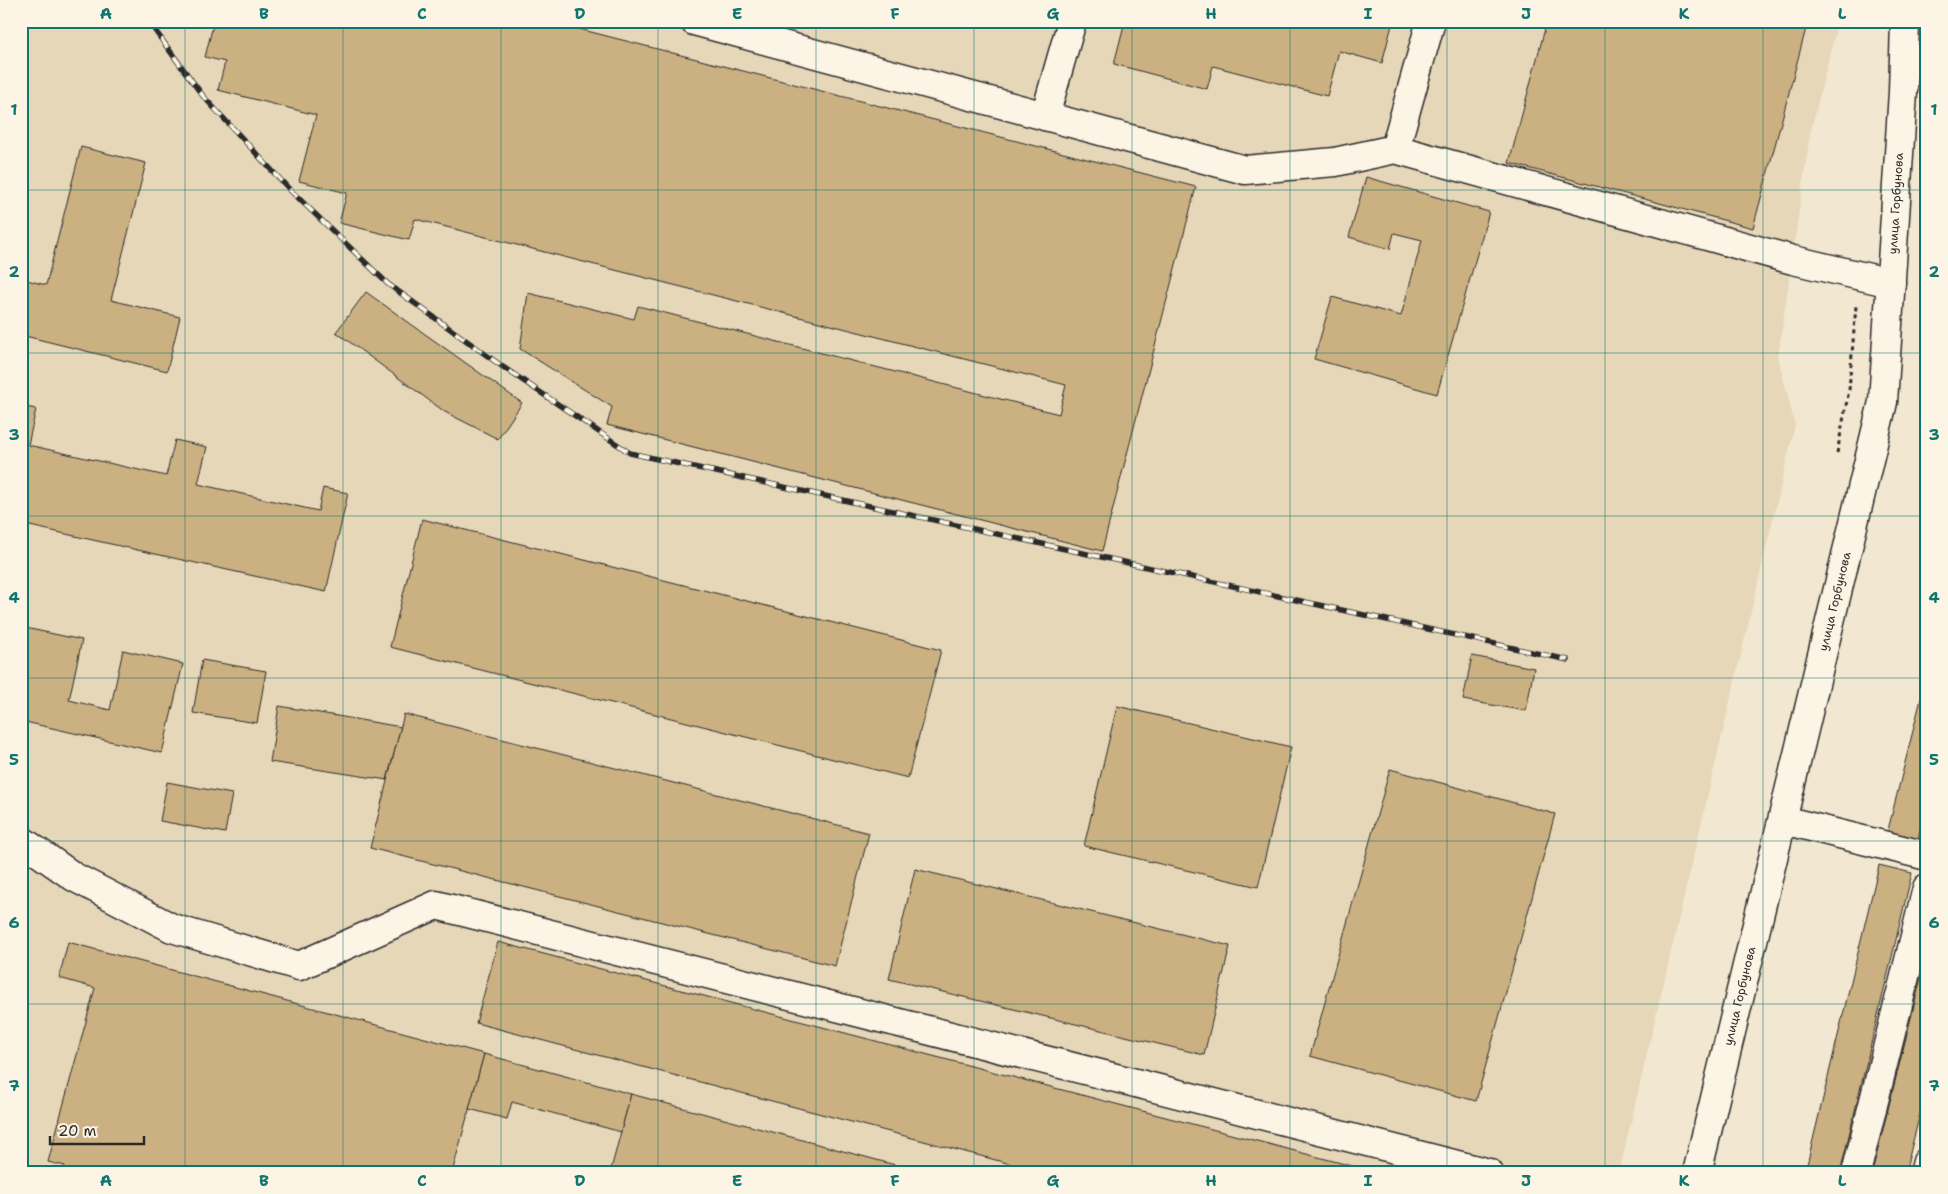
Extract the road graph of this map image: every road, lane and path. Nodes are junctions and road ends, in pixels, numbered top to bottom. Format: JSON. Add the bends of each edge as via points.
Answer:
{"nodes":[{"id":1,"x":694,"y":21,"type":"edge"},
{"id":2,"x":1072,"y":21,"type":"edge"},
{"id":3,"x":1431,"y":21,"type":"edge"},
{"id":4,"x":1906,"y":21,"type":"edge"},
{"id":5,"x":1046,"y":116,"type":"junction"},
{"id":6,"x":1395,"y":150,"type":"junction"},
{"id":7,"x":1859,"y":275,"type":"junction"},
{"id":8,"x":1891,"y":283,"type":"junction"},
{"id":9,"x":1837,"y":456,"type":"dead end"},
{"id":10,"x":1782,"y":820,"type":"junction"},
{"id":11,"x":21,"y":840,"type":"edge"},
{"id":12,"x":1927,"y":856,"type":"edge"},
{"id":13,"x":1927,"y":888,"type":"edge"},
{"id":14,"x":1927,"y":1162,"type":"edge"},
{"id":15,"x":1489,"y":1173,"type":"edge"},
{"id":16,"x":1697,"y":1173,"type":"edge"},
{"id":17,"x":1856,"y":1173,"type":"edge"},
{"id":18,"x":1924,"y":1173,"type":"edge"}],
"edges":[{"from":1,"to":5,"type":"street"},
{"from":2,"to":5,"type":"street"},
{"from":3,"to":6,"type":"street"},
{"from":4,"to":8,"type":"street","name":"улица Горбунова"},
{"from":5,"to":6,"type":"street","via":[[1245,170],[1335,162]]},
{"from":6,"to":7,"type":"street","via":[[1793,260]]},
{"from":7,"to":8,"type":"street"},
{"from":7,"to":9,"type":"path","via":[[1849,390]]},
{"from":8,"to":10,"type":"street","name":"улица Горбунова","via":[[1883,402]]},
{"from":10,"to":12,"type":"street"},
{"from":10,"to":16,"type":"street","name":"улица Горбунова"},
{"from":11,"to":15,"type":"street","via":[[74,877],[172,928],[299,966],[436,905]]},
{"from":13,"to":17,"type":"street"},
{"from":14,"to":18,"type":"street"}]}
